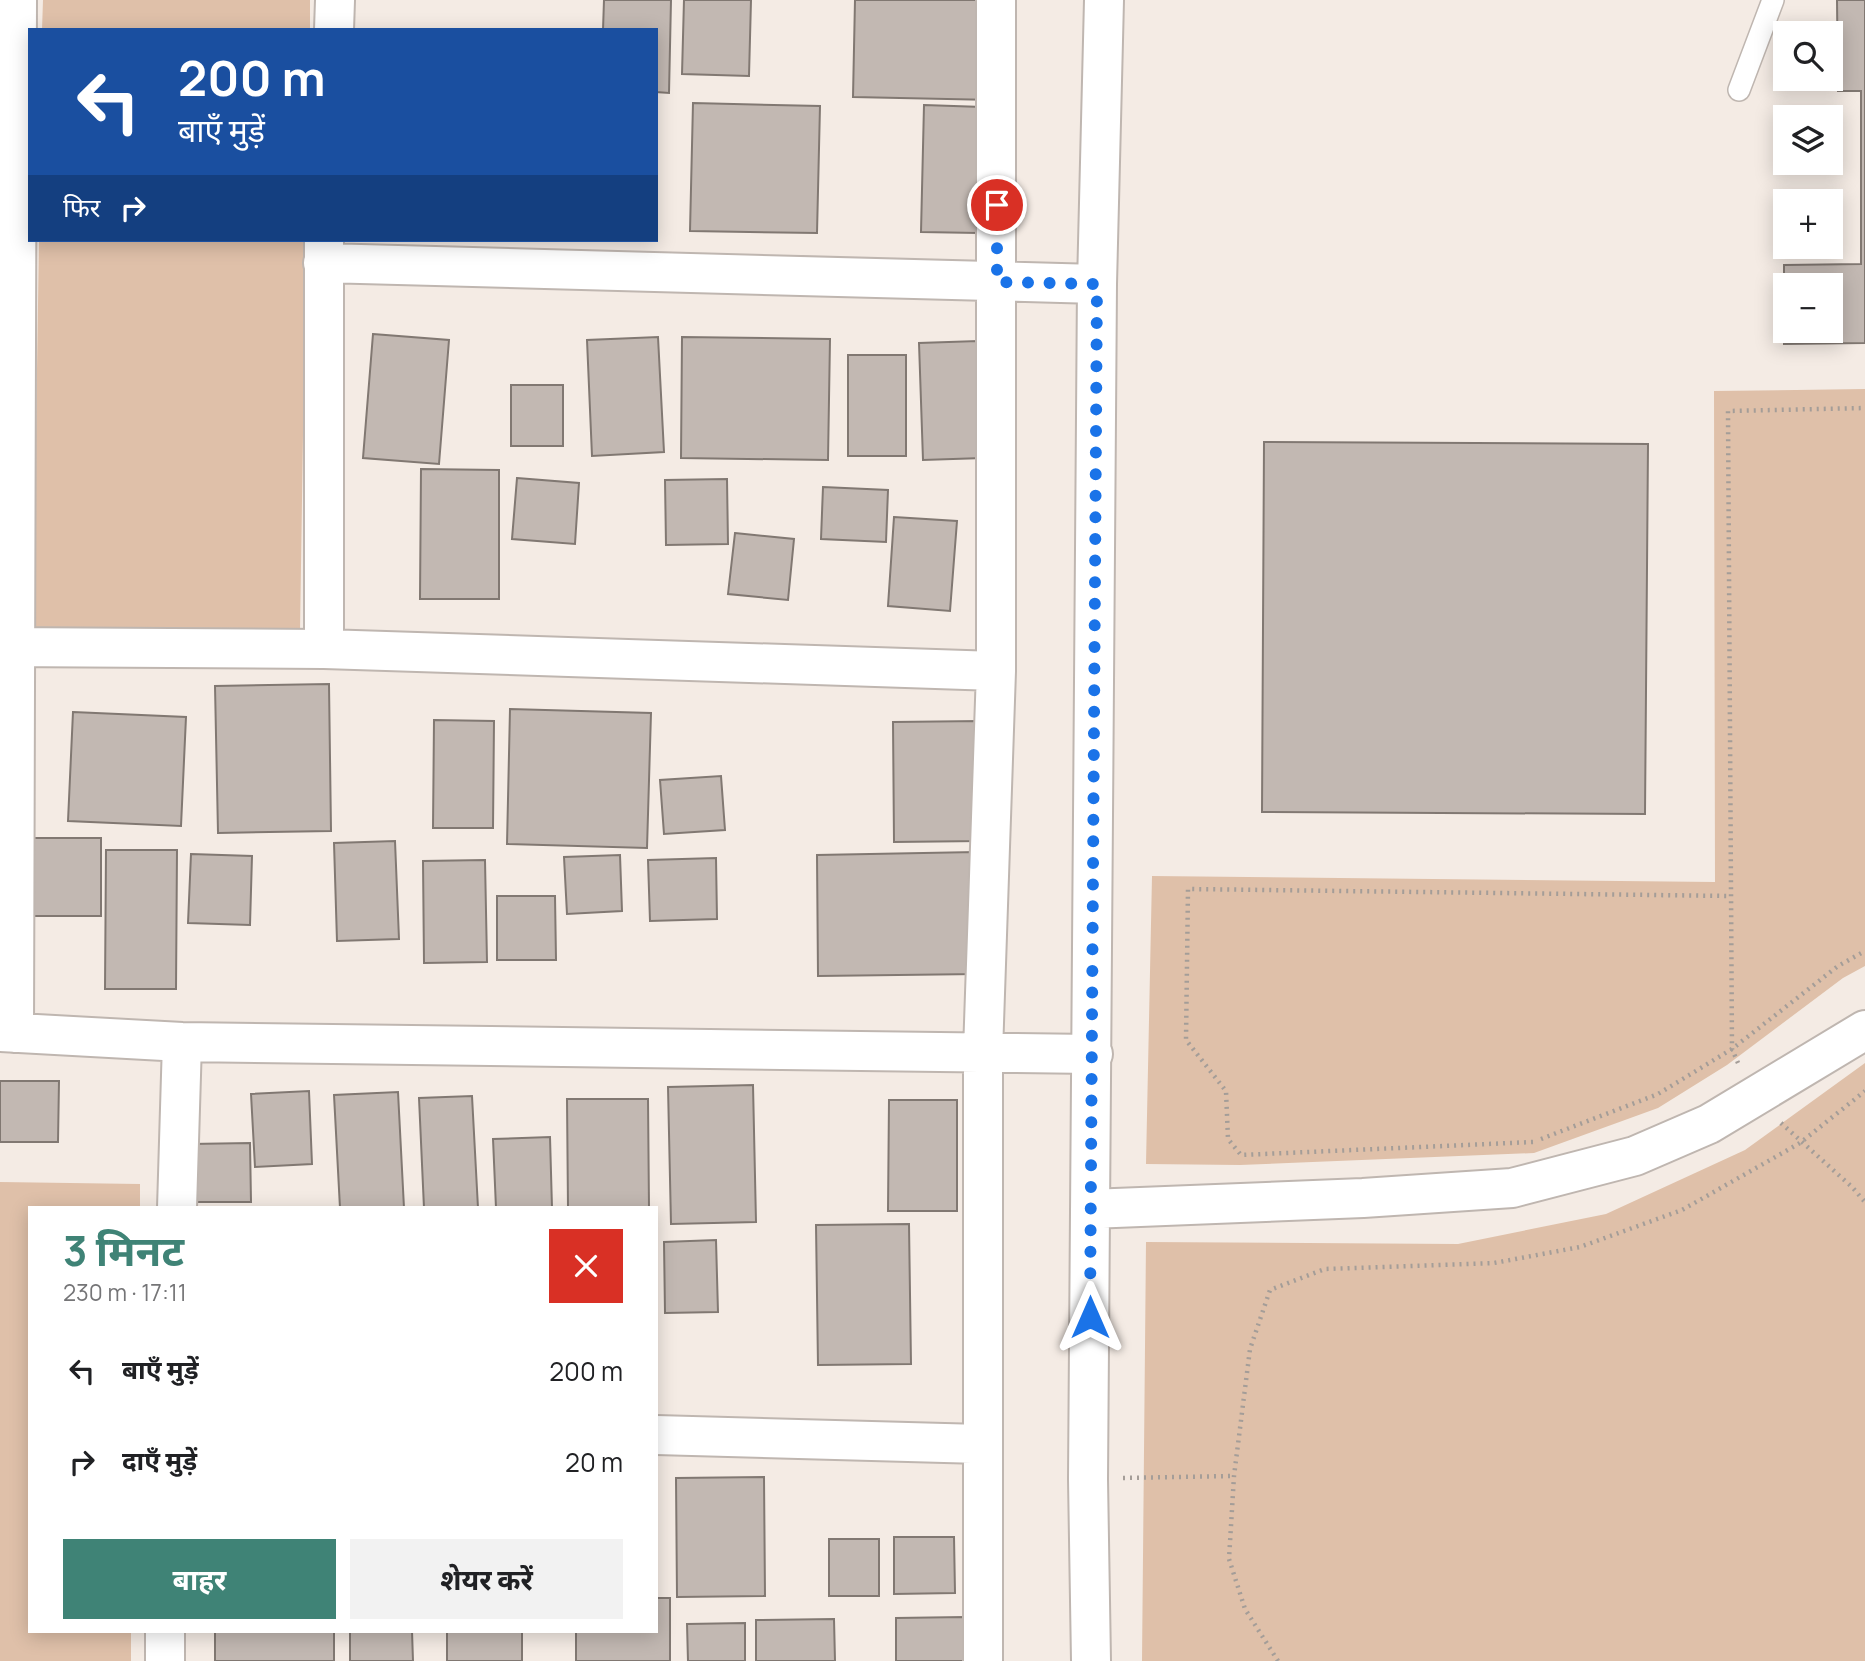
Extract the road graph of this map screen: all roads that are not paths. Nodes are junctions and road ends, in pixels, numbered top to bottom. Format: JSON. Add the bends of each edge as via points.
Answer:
{"nodes":[{"id":1,"x":17,"y":0,"type":"edge"},
{"id":2,"x":335,"y":0,"type":"edge"},
{"id":3,"x":996,"y":0,"type":"edge"},
{"id":4,"x":1104,"y":0,"type":"edge"},
{"id":5,"x":1773,"y":0,"type":"edge"},
{"id":6,"x":334,"y":28,"type":"edge"},
{"id":7,"x":1739,"y":90,"type":"dead end"},
{"id":8,"x":323,"y":251,"type":"edge"},
{"id":9,"x":997,"y":282,"type":"junction"},
{"id":10,"x":1097,"y":284,"type":"junction"},
{"id":11,"x":7,"y":287,"type":"edge"},
{"id":12,"x":7,"y":647,"type":"edge"},
{"id":13,"x":324,"y":649,"type":"junction"},
{"id":14,"x":996,"y":671,"type":"junction"},
{"id":15,"x":1865,"y":1030,"type":"edge"},
{"id":16,"x":7,"y":1033,"type":"edge"},
{"id":17,"x":182,"y":1042,"type":"junction"},
{"id":18,"x":983,"y":1052,"type":"junction"},
{"id":19,"x":1093,"y":1054,"type":"junction"},
{"id":20,"x":177,"y":1206,"type":"edge"},
{"id":21,"x":1090,"y":1209,"type":"junction"},
{"id":22,"x":658,"y":1435,"type":"edge"},
{"id":23,"x":981,"y":1444,"type":"junction"},
{"id":24,"x":165,"y":1633,"type":"edge"},
{"id":25,"x":165,"y":1661,"type":"edge"},
{"id":26,"x":983,"y":1661,"type":"edge"},
{"id":27,"x":1091,"y":1661,"type":"edge"}],
"edges":[{"from":1,"to":11,"type":"street"},
{"from":2,"to":6,"type":"street"},
{"from":3,"to":9,"type":"street"},
{"from":4,"to":10,"type":"street"},
{"from":5,"to":7,"type":"lane"},
{"from":8,"to":9,"type":"street"},
{"from":8,"to":13,"type":"street"},
{"from":9,"to":10,"type":"street"},
{"from":9,"to":14,"type":"street"},
{"from":10,"to":19,"type":"street"},
{"from":11,"to":12,"type":"street"},
{"from":12,"to":13,"type":"street"},
{"from":12,"to":16,"type":"street"},
{"from":13,"to":14,"type":"street"},
{"from":14,"to":18,"type":"street"},
{"from":15,"to":21,"type":"street","via":[[1709,1124],[1635,1156],[1512,1188]]},
{"from":16,"to":17,"type":"street"},
{"from":17,"to":18,"type":"street"},
{"from":17,"to":20,"type":"street"},
{"from":18,"to":19,"type":"street"},
{"from":18,"to":23,"type":"street"},
{"from":19,"to":21,"type":"street"},
{"from":21,"to":27,"type":"street"},
{"from":22,"to":23,"type":"street"},
{"from":23,"to":26,"type":"street"},
{"from":24,"to":25,"type":"street"}]}
